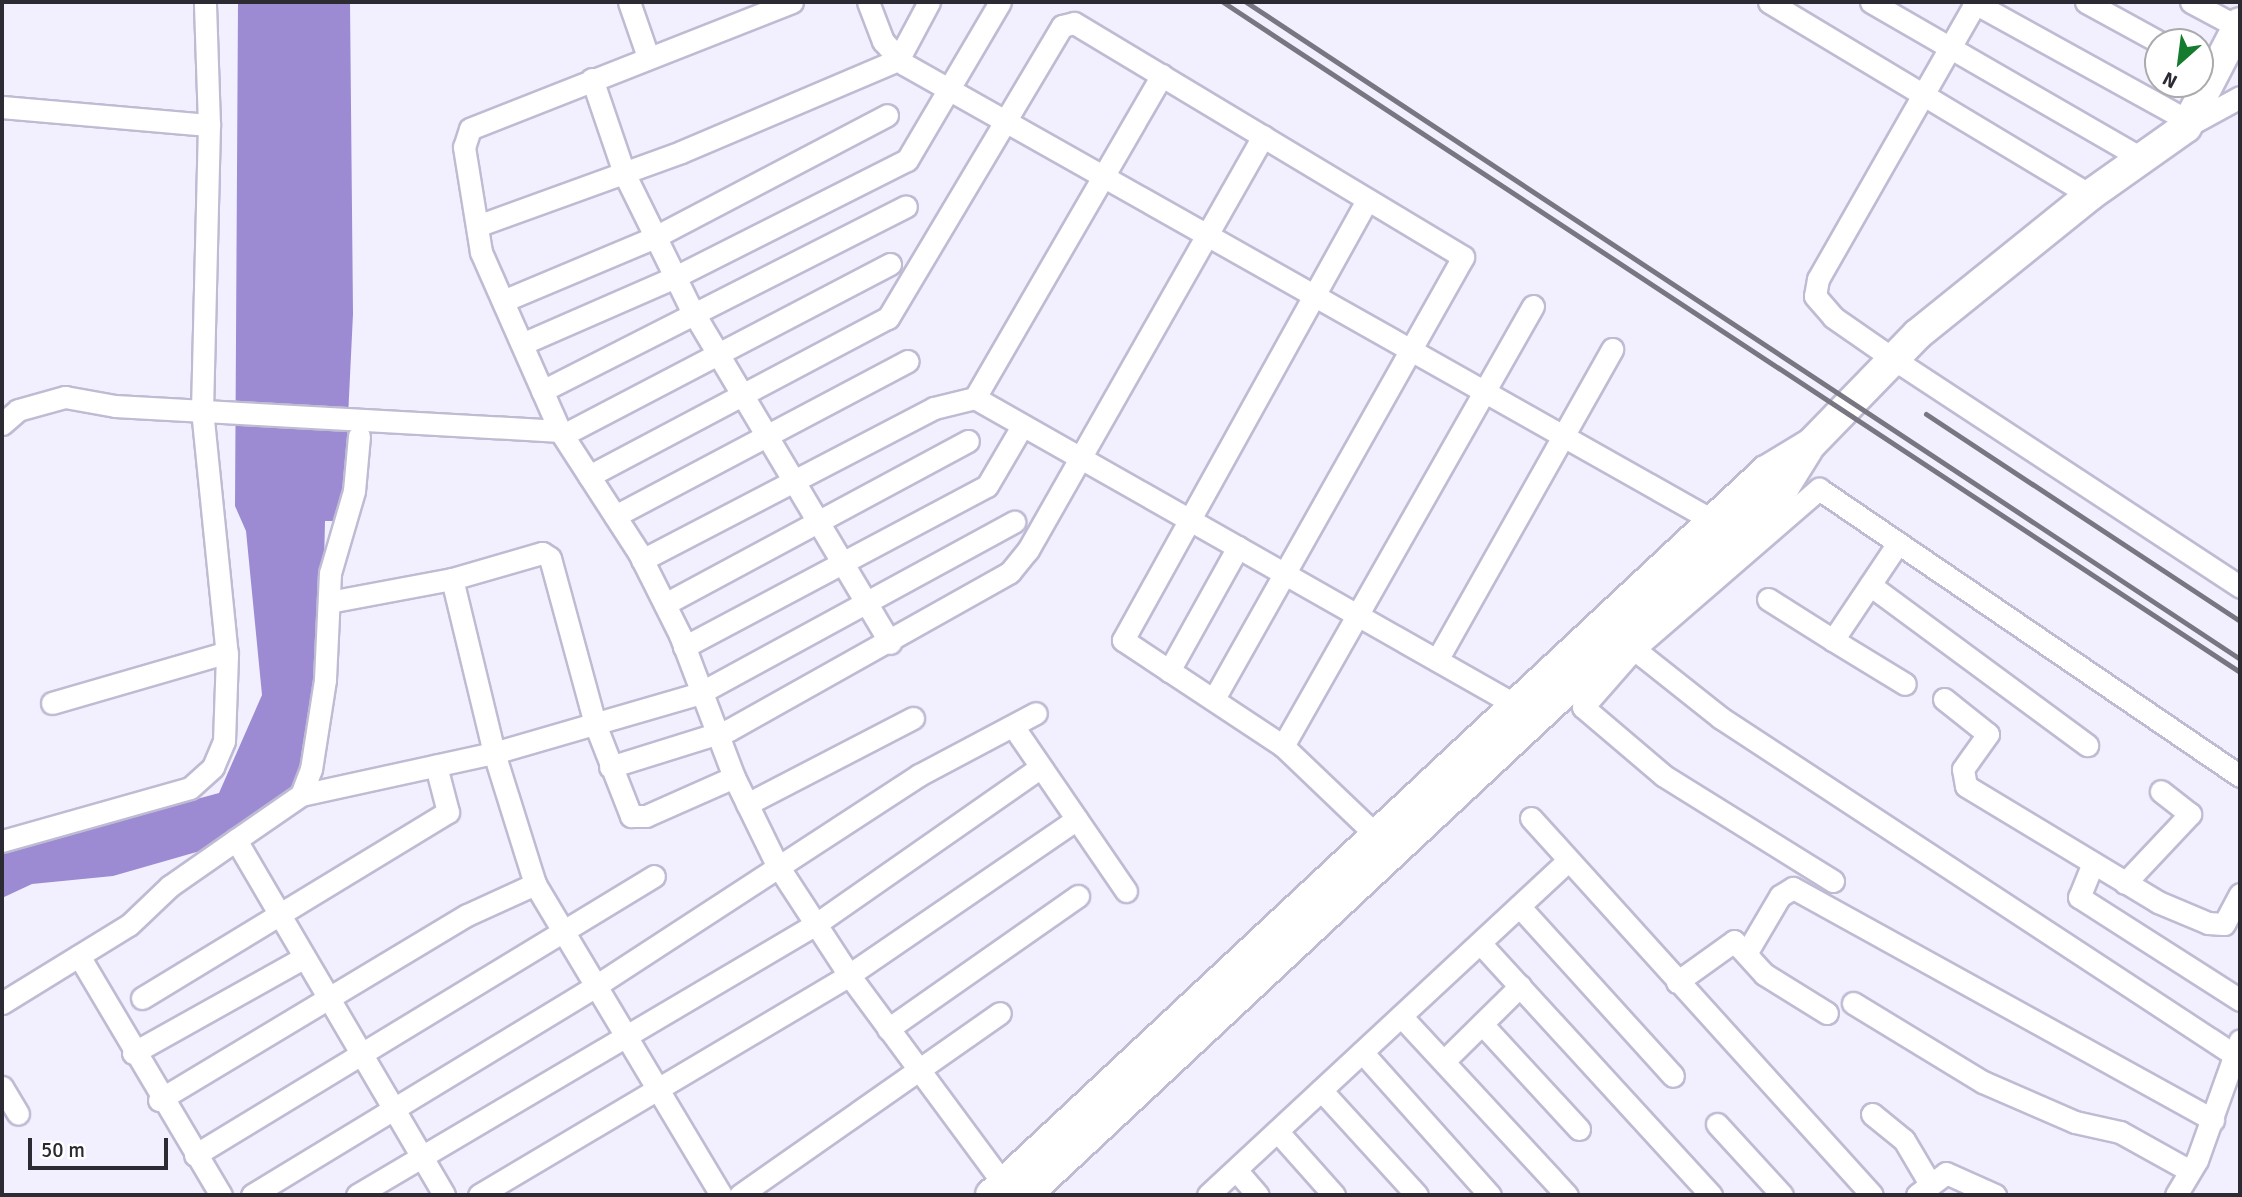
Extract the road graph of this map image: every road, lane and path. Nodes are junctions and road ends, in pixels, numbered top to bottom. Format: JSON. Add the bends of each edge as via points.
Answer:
{"nodes":[{"id":1,"x":205,"y":2,"type":"edge"},
{"id":2,"x":629,"y":2,"type":"edge"},
{"id":3,"x":792,"y":2,"type":"edge"},
{"id":4,"x":868,"y":2,"type":"edge"},
{"id":5,"x":929,"y":2,"type":"edge"},
{"id":6,"x":1000,"y":2,"type":"edge"},
{"id":7,"x":1769,"y":2,"type":"edge"},
{"id":8,"x":1871,"y":2,"type":"edge"},
{"id":9,"x":1975,"y":2,"type":"edge"},
{"id":10,"x":2086,"y":2,"type":"edge"},
{"id":11,"x":2191,"y":2,"type":"edge"},
{"id":12,"x":2239,"y":25,"type":"edge"},
{"id":13,"x":2144,"y":34,"type":"edge"},
{"id":14,"x":1951,"y":48,"type":"junction"},
{"id":15,"x":648,"y":57,"type":"junction"},
{"id":16,"x":2214,"y":59,"type":"edge"},
{"id":17,"x":898,"y":60,"type":"junction"},
{"id":18,"x":1162,"y":75,"type":"junction"},
{"id":19,"x":592,"y":79,"type":"junction"},
{"id":20,"x":950,"y":90,"type":"junction"},
{"id":21,"x":1924,"y":97,"type":"junction"},
{"id":22,"x":2240,"y":97,"type":"edge"},
{"id":23,"x":2196,"y":98,"type":"edge"},
{"id":24,"x":2,"y":107,"type":"edge"},
{"id":25,"x":887,"y":115,"type":"dead end"},
{"id":26,"x":1004,"y":120,"type":"junction"},
{"id":27,"x":2187,"y":124,"type":"junction"},
{"id":28,"x":209,"y":125,"type":"junction"},
{"id":29,"x":1263,"y":136,"type":"junction"},
{"id":30,"x":2141,"y":158,"type":"junction"},
{"id":31,"x":624,"y":173,"type":"junction"},
{"id":32,"x":1106,"y":177,"type":"junction"},
{"id":33,"x":2090,"y":195,"type":"junction"},
{"id":34,"x":1366,"y":202,"type":"junction"},
{"id":35,"x":906,"y":206,"type":"dead end"},
{"id":36,"x":477,"y":226,"type":"junction"},
{"id":37,"x":1207,"y":234,"type":"junction"},
{"id":38,"x":655,"y":237,"type":"junction"},
{"id":39,"x":890,"y":264,"type":"dead end"},
{"id":40,"x":676,"y":277,"type":"junction"},
{"id":41,"x":1314,"y":294,"type":"junction"},
{"id":42,"x":503,"y":301,"type":"junction"},
{"id":43,"x":1533,"y":306,"type":"dead end"},
{"id":44,"x":696,"y":316,"type":"junction"},
{"id":45,"x":522,"y":344,"type":"junction"},
{"id":46,"x":1410,"y":349,"type":"junction"},
{"id":47,"x":1612,"y":349,"type":"dead end"},
{"id":48,"x":720,"y":356,"type":"junction"},
{"id":49,"x":1892,"y":358,"type":"junction"},
{"id":50,"x":908,"y":361,"type":"dead end"},
{"id":51,"x":542,"y":391,"type":"junction"},
{"id":52,"x":1488,"y":393,"type":"junction"},
{"id":53,"x":744,"y":398,"type":"junction"},
{"id":54,"x":975,"y":398,"type":"junction"},
{"id":55,"x":205,"y":411,"type":"junction"},
{"id":56,"x":2,"y":424,"type":"edge"},
{"id":57,"x":1023,"y":426,"type":"junction"},
{"id":58,"x":363,"y":428,"type":"junction"},
{"id":59,"x":561,"y":433,"type":"junction"},
{"id":60,"x":1563,"y":436,"type":"junction"},
{"id":61,"x":769,"y":439,"type":"junction"},
{"id":62,"x":968,"y":441,"type":"dead end"},
{"id":63,"x":1811,"y":444,"type":"junction"},
{"id":64,"x":1081,"y":459,"type":"junction"},
{"id":65,"x":589,"y":476,"type":"junction"},
{"id":66,"x":796,"y":485,"type":"junction"},
{"id":67,"x":615,"y":516,"type":"junction"},
{"id":68,"x":1186,"y":518,"type":"junction"},
{"id":69,"x":1712,"y":520,"type":"junction"},
{"id":70,"x":1014,"y":522,"type":"dead end"},
{"id":71,"x":820,"y":524,"type":"junction"},
{"id":72,"x":1898,"y":543,"type":"junction"},
{"id":73,"x":1238,"y":547,"type":"junction"},
{"id":74,"x":642,"y":560,"type":"junction"},
{"id":75,"x":842,"y":563,"type":"junction"},
{"id":76,"x":1283,"y":573,"type":"junction"},
{"id":77,"x":452,"y":579,"type":"junction"},
{"id":78,"x":1870,"y":585,"type":"junction"},
{"id":79,"x":2240,"y":587,"type":"edge"},
{"id":80,"x":1768,"y":599,"type":"dead end"},
{"id":81,"x":329,"y":602,"type":"junction"},
{"id":82,"x":665,"y":604,"type":"junction"},
{"id":83,"x":867,"y":605,"type":"junction"},
{"id":84,"x":1359,"y":616,"type":"junction"},
{"id":85,"x":1833,"y":639,"type":"junction"},
{"id":86,"x":890,"y":643,"type":"junction"},
{"id":87,"x":684,"y":647,"type":"junction"},
{"id":88,"x":1634,"y":649,"type":"junction"},
{"id":89,"x":227,"y":652,"type":"junction"},
{"id":90,"x":1437,"y":660,"type":"junction"},
{"id":91,"x":1169,"y":671,"type":"junction"},
{"id":92,"x":1905,"y":684,"type":"dead end"},
{"id":93,"x":700,"y":693,"type":"junction"},
{"id":94,"x":1215,"y":697,"type":"junction"},
{"id":95,"x":1944,"y":699,"type":"dead end"},
{"id":96,"x":52,"y":703,"type":"dead end"},
{"id":97,"x":1514,"y":704,"type":"junction"},
{"id":98,"x":1036,"y":713,"type":"dead end"},
{"id":99,"x":913,"y":718,"type":"dead end"},
{"id":100,"x":595,"y":723,"type":"junction"},
{"id":101,"x":1013,"y":726,"type":"junction"},
{"id":102,"x":717,"y":736,"type":"junction"},
{"id":103,"x":2087,"y":745,"type":"dead end"},
{"id":104,"x":1283,"y":746,"type":"junction"},
{"id":105,"x":494,"y":753,"type":"junction"},
{"id":106,"x":436,"y":766,"type":"junction"},
{"id":107,"x":610,"y":767,"type":"junction"},
{"id":108,"x":1041,"y":767,"type":"junction"},
{"id":109,"x":2240,"y":776,"type":"edge"},
{"id":110,"x":734,"y":777,"type":"junction"},
{"id":111,"x":2161,"y":791,"type":"dead end"},
{"id":112,"x":301,"y":795,"type":"junction"},
{"id":113,"x":747,"y":804,"type":"junction"},
{"id":114,"x":1531,"y":818,"type":"dead end"},
{"id":115,"x":1077,"y":819,"type":"junction"},
{"id":116,"x":1374,"y":833,"type":"junction"},
{"id":117,"x":236,"y":840,"type":"junction"},
{"id":118,"x":2,"y":841,"type":"edge"},
{"id":119,"x":1567,"y":861,"type":"junction"},
{"id":120,"x":2093,"y":863,"type":"junction"},
{"id":121,"x":779,"y":868,"type":"junction"},
{"id":122,"x":654,"y":876,"type":"dead end"},
{"id":123,"x":1833,"y":881,"type":"dead end"},
{"id":124,"x":2124,"y":883,"type":"junction"},
{"id":125,"x":535,"y":884,"type":"junction"},
{"id":126,"x":1126,"y":891,"type":"dead end"},
{"id":127,"x":2240,"y":894,"type":"edge"},
{"id":128,"x":1078,"y":896,"type":"dead end"},
{"id":129,"x":1519,"y":906,"type":"junction"},
{"id":130,"x":279,"y":915,"type":"junction"},
{"id":131,"x":816,"y":924,"type":"junction"},
{"id":132,"x":561,"y":933,"type":"junction"},
{"id":133,"x":1480,"y":943,"type":"junction"},
{"id":134,"x":1747,"y":952,"type":"junction"},
{"id":135,"x":79,"y":956,"type":"junction"},
{"id":136,"x":303,"y":958,"type":"junction"},
{"id":137,"x":849,"y":975,"type":"junction"},
{"id":138,"x":1677,"y":982,"type":"junction"},
{"id":139,"x":1520,"y":986,"type":"junction"},
{"id":140,"x":594,"y":987,"type":"junction"},
{"id":141,"x":142,"y":998,"type":"dead end"},
{"id":142,"x":2240,"y":1000,"type":"edge"},
{"id":143,"x":328,"y":1001,"type":"junction"},
{"id":144,"x":2,"y":1003,"type":"edge"},
{"id":145,"x":1853,"y":1003,"type":"dead end"},
{"id":146,"x":1000,"y":1013,"type":"dead end"},
{"id":147,"x":1827,"y":1013,"type":"dead end"},
{"id":148,"x":1401,"y":1016,"type":"junction"},
{"id":149,"x":1482,"y":1024,"type":"junction"},
{"id":150,"x":888,"y":1029,"type":"junction"},
{"id":151,"x":625,"y":1037,"type":"junction"},
{"id":152,"x":2237,"y":1047,"type":"edge"},
{"id":153,"x":133,"y":1052,"type":"junction"},
{"id":154,"x":1362,"y":1052,"type":"junction"},
{"id":155,"x":362,"y":1058,"type":"junction"},
{"id":156,"x":1444,"y":1061,"type":"junction"},
{"id":157,"x":917,"y":1069,"type":"junction"},
{"id":158,"x":1673,"y":1076,"type":"dead end"},
{"id":159,"x":2,"y":1087,"type":"edge"},
{"id":160,"x":1321,"y":1090,"type":"junction"},
{"id":161,"x":658,"y":1091,"type":"junction"},
{"id":162,"x":159,"y":1100,"type":"junction"},
{"id":163,"x":393,"y":1109,"type":"junction"},
{"id":164,"x":18,"y":1114,"type":"dead end"},
{"id":165,"x":1872,"y":1114,"type":"dead end"},
{"id":166,"x":2213,"y":1120,"type":"junction"},
{"id":167,"x":1717,"y":1124,"type":"dead end"},
{"id":168,"x":1579,"y":1129,"type":"dead end"},
{"id":169,"x":1277,"y":1131,"type":"junction"},
{"id":170,"x":195,"y":1156,"type":"junction"},
{"id":171,"x":422,"y":1158,"type":"junction"},
{"id":172,"x":1236,"y":1170,"type":"junction"},
{"id":173,"x":2190,"y":1171,"type":"junction"},
{"id":174,"x":1924,"y":1189,"type":"edge"},
{"id":175,"x":713,"y":1193,"type":"edge"},
{"id":176,"x":1007,"y":1193,"type":"edge"},
{"id":177,"x":221,"y":1195,"type":"edge"},
{"id":178,"x":252,"y":1195,"type":"edge"},
{"id":179,"x":357,"y":1195,"type":"edge"},
{"id":180,"x":444,"y":1195,"type":"edge"},
{"id":181,"x":479,"y":1195,"type":"edge"},
{"id":182,"x":740,"y":1195,"type":"edge"},
{"id":183,"x":1208,"y":1195,"type":"edge"},
{"id":184,"x":1258,"y":1195,"type":"edge"},
{"id":185,"x":1334,"y":1195,"type":"edge"},
{"id":186,"x":1417,"y":1195,"type":"edge"},
{"id":187,"x":1490,"y":1195,"type":"edge"},
{"id":188,"x":1567,"y":1195,"type":"edge"},
{"id":189,"x":1711,"y":1195,"type":"edge"},
{"id":190,"x":1782,"y":1195,"type":"edge"},
{"id":191,"x":1872,"y":1195,"type":"edge"},
{"id":192,"x":1995,"y":1195,"type":"edge"},
{"id":193,"x":2176,"y":1195,"type":"edge"}],
"edges":[{"from":1,"to":28,"type":"street"},
{"from":2,"to":15,"type":"street"},
{"from":3,"to":15,"type":"street"},
{"from":4,"to":17,"type":"street"},
{"from":5,"to":17,"type":"street"},
{"from":6,"to":20,"type":"street"},
{"from":7,"to":21,"type":"street"},
{"from":8,"to":14,"type":"street"},
{"from":9,"to":14,"type":"street"},
{"from":9,"to":27,"type":"street"},
{"from":10,"to":13,"type":"street"},
{"from":11,"to":12,"type":"street"},
{"from":12,"to":16,"type":"street"},
{"from":14,"to":21,"type":"street"},
{"from":14,"to":30,"type":"street"},
{"from":15,"to":19,"type":"street"},
{"from":17,"to":20,"type":"street"},
{"from":17,"to":31,"type":"street"},
{"from":18,"to":26,"type":"street","via":[[1068,22]]},
{"from":18,"to":29,"type":"street"},
{"from":18,"to":32,"type":"street"},
{"from":19,"to":31,"type":"street"},
{"from":19,"to":36,"type":"street","via":[[470,129],[464,147]]},
{"from":20,"to":26,"type":"street"},
{"from":20,"to":40,"type":"street","via":[[907,160]]},
{"from":21,"to":33,"type":"street"},
{"from":21,"to":49,"type":"street","via":[[1818,279],[1815,296]]},
{"from":22,"to":27,"type":"street"},
{"from":23,"to":27,"type":"street"},
{"from":24,"to":28,"type":"street"},
{"from":25,"to":38,"type":"street"},
{"from":26,"to":32,"type":"street"},
{"from":26,"to":53,"type":"street","via":[[888,318]]},
{"from":27,"to":30,"type":"street"},
{"from":28,"to":55,"type":"street"},
{"from":29,"to":34,"type":"street"},
{"from":29,"to":37,"type":"street"},
{"from":30,"to":33,"type":"street"},
{"from":31,"to":36,"type":"street"},
{"from":31,"to":38,"type":"street"},
{"from":32,"to":37,"type":"street"},
{"from":32,"to":54,"type":"street"},
{"from":33,"to":49,"type":"street"},
{"from":34,"to":41,"type":"street"},
{"from":34,"to":46,"type":"street","via":[[1463,257]]},
{"from":35,"to":44,"type":"street"},
{"from":36,"to":42,"type":"street"},
{"from":37,"to":41,"type":"street"},
{"from":37,"to":64,"type":"street"},
{"from":38,"to":40,"type":"street"},
{"from":38,"to":42,"type":"street"},
{"from":39,"to":48,"type":"street"},
{"from":40,"to":44,"type":"street"},
{"from":40,"to":45,"type":"street"},
{"from":41,"to":46,"type":"street"},
{"from":41,"to":68,"type":"street"},
{"from":42,"to":45,"type":"street"},
{"from":43,"to":52,"type":"street"},
{"from":44,"to":48,"type":"street"},
{"from":44,"to":51,"type":"street"},
{"from":45,"to":51,"type":"street"},
{"from":46,"to":52,"type":"street"},
{"from":46,"to":76,"type":"street"},
{"from":47,"to":60,"type":"street"},
{"from":48,"to":53,"type":"street"},
{"from":48,"to":59,"type":"street"},
{"from":49,"to":63,"type":"street"},
{"from":49,"to":79,"type":"street"},
{"from":50,"to":61,"type":"street"},
{"from":51,"to":59,"type":"street"},
{"from":52,"to":60,"type":"street"},
{"from":52,"to":84,"type":"street"},
{"from":53,"to":61,"type":"street"},
{"from":53,"to":65,"type":"street"},
{"from":54,"to":57,"type":"street"},
{"from":54,"to":66,"type":"street","via":[[934,408]]},
{"from":55,"to":56,"type":"street","via":[[65,397],[37,402]]},
{"from":55,"to":58,"type":"street"},
{"from":55,"to":89,"type":"street"},
{"from":57,"to":64,"type":"street"},
{"from":57,"to":75,"type":"street","via":[[987,486]]},
{"from":58,"to":59,"type":"street"},
{"from":58,"to":81,"type":"street"},
{"from":59,"to":65,"type":"street"},
{"from":60,"to":69,"type":"street"},
{"from":60,"to":90,"type":"street"},
{"from":61,"to":66,"type":"street"},
{"from":61,"to":67,"type":"street"},
{"from":62,"to":71,"type":"street"},
{"from":63,"to":69,"type":"street","via":[[1766,471]]},
{"from":63,"to":176,"type":"street","via":[[1784,487]]},
{"from":64,"to":68,"type":"street"},
{"from":64,"to":86,"type":"street","via":[[1010,572]]},
{"from":65,"to":67,"type":"street"},
{"from":66,"to":71,"type":"street"},
{"from":66,"to":74,"type":"street"},
{"from":67,"to":74,"type":"street"},
{"from":68,"to":73,"type":"street"},
{"from":68,"to":91,"type":"street","via":[[1122,640]]},
{"from":69,"to":97,"type":"street"},
{"from":70,"to":83,"type":"street"},
{"from":71,"to":75,"type":"street"},
{"from":71,"to":82,"type":"street"},
{"from":72,"to":78,"type":"street"},
{"from":72,"to":88,"type":"street","via":[[1819,489]]},
{"from":72,"to":109,"type":"street"},
{"from":73,"to":76,"type":"street"},
{"from":73,"to":91,"type":"street"},
{"from":74,"to":82,"type":"street"},
{"from":75,"to":83,"type":"street"},
{"from":75,"to":87,"type":"street"},
{"from":76,"to":84,"type":"street"},
{"from":76,"to":94,"type":"street"},
{"from":77,"to":81,"type":"street"},
{"from":77,"to":100,"type":"street","via":[[542,553],[550,558]]},
{"from":77,"to":105,"type":"street"},
{"from":78,"to":85,"type":"street"},
{"from":78,"to":103,"type":"street"},
{"from":80,"to":85,"type":"street"},
{"from":81,"to":112,"type":"street","via":[[325,680]]},
{"from":82,"to":87,"type":"street"},
{"from":83,"to":86,"type":"street"},
{"from":83,"to":93,"type":"street"},
{"from":84,"to":90,"type":"street"},
{"from":84,"to":104,"type":"street"},
{"from":85,"to":92,"type":"street"},
{"from":86,"to":102,"type":"street"},
{"from":87,"to":93,"type":"street"},
{"from":88,"to":123,"type":"street","via":[[1586,700],[1586,712],[1663,775]]},
{"from":88,"to":152,"type":"street","via":[[1721,718]]},
{"from":89,"to":96,"type":"street"},
{"from":89,"to":118,"type":"street","via":[[224,741],[203,780]]},
{"from":90,"to":97,"type":"street"},
{"from":91,"to":94,"type":"street"},
{"from":93,"to":100,"type":"street"},
{"from":93,"to":102,"type":"street"},
{"from":94,"to":104,"type":"street"},
{"from":95,"to":120,"type":"street","via":[[1988,734],[1963,769],[1966,786]]},
{"from":97,"to":116,"type":"street"},
{"from":98,"to":101,"type":"street"},
{"from":99,"to":113,"type":"street"},
{"from":100,"to":105,"type":"street"},
{"from":100,"to":107,"type":"street"},
{"from":101,"to":108,"type":"street"},
{"from":101,"to":121,"type":"street","via":[[919,775]]},
{"from":102,"to":107,"type":"street"},
{"from":102,"to":110,"type":"street"},
{"from":104,"to":116,"type":"street"},
{"from":105,"to":106,"type":"street"},
{"from":105,"to":125,"type":"street"},
{"from":106,"to":112,"type":"street"},
{"from":106,"to":130,"type":"street","via":[[448,811]]},
{"from":107,"to":110,"type":"street","via":[[625,806],[639,818]]},
{"from":108,"to":115,"type":"street"},
{"from":108,"to":131,"type":"street"},
{"from":110,"to":113,"type":"street"},
{"from":111,"to":124,"type":"street","via":[[2190,814]]},
{"from":112,"to":117,"type":"street"},
{"from":113,"to":121,"type":"street"},
{"from":114,"to":119,"type":"street"},
{"from":115,"to":126,"type":"street"},
{"from":115,"to":137,"type":"street"},
{"from":116,"to":176,"type":"street"},
{"from":117,"to":130,"type":"street"},
{"from":117,"to":135,"type":"street","via":[[170,886],[129,925]]},
{"from":119,"to":129,"type":"street"},
{"from":119,"to":138,"type":"street"},
{"from":120,"to":124,"type":"street"},
{"from":120,"to":142,"type":"street","via":[[2079,897]]},
{"from":121,"to":131,"type":"street"},
{"from":121,"to":140,"type":"street"},
{"from":122,"to":132,"type":"street"},
{"from":124,"to":127,"type":"street","via":[[2217,926]]},
{"from":125,"to":132,"type":"street"},
{"from":125,"to":143,"type":"street","via":[[467,915]]},
{"from":128,"to":150,"type":"street"},
{"from":129,"to":133,"type":"street"},
{"from":129,"to":158,"type":"street"},
{"from":130,"to":136,"type":"street"},
{"from":130,"to":141,"type":"street"},
{"from":131,"to":137,"type":"street"},
{"from":131,"to":151,"type":"street"},
{"from":132,"to":140,"type":"street"},
{"from":132,"to":155,"type":"street"},
{"from":133,"to":139,"type":"street"},
{"from":133,"to":148,"type":"street"},
{"from":134,"to":138,"type":"street","via":[[1729,942]]},
{"from":134,"to":147,"type":"street","via":[[1764,974]]},
{"from":134,"to":166,"type":"street","via":[[1780,895],[1793,888]]},
{"from":135,"to":144,"type":"street"},
{"from":135,"to":153,"type":"street"},
{"from":136,"to":143,"type":"street"},
{"from":136,"to":153,"type":"street"},
{"from":137,"to":150,"type":"street"},
{"from":137,"to":161,"type":"street"},
{"from":138,"to":191,"type":"street"},
{"from":139,"to":149,"type":"street"},
{"from":139,"to":189,"type":"street"},
{"from":140,"to":151,"type":"street"},
{"from":140,"to":163,"type":"street"},
{"from":143,"to":155,"type":"street"},
{"from":143,"to":162,"type":"street"},
{"from":145,"to":173,"type":"street","via":[[1983,1082],[2075,1122],[2120,1132]]},
{"from":146,"to":157,"type":"street"},
{"from":148,"to":154,"type":"street"},
{"from":148,"to":156,"type":"street"},
{"from":149,"to":156,"type":"street"},
{"from":149,"to":168,"type":"street"},
{"from":150,"to":157,"type":"street"},
{"from":151,"to":161,"type":"street"},
{"from":151,"to":171,"type":"street"},
{"from":152,"to":166,"type":"street"},
{"from":153,"to":162,"type":"street"},
{"from":154,"to":160,"type":"street"},
{"from":154,"to":187,"type":"street"},
{"from":155,"to":163,"type":"street"},
{"from":155,"to":170,"type":"street"},
{"from":156,"to":188,"type":"street"},
{"from":157,"to":176,"type":"street"},
{"from":157,"to":182,"type":"street"},
{"from":159,"to":164,"type":"street"},
{"from":160,"to":169,"type":"street"},
{"from":160,"to":186,"type":"street"},
{"from":161,"to":175,"type":"street"},
{"from":161,"to":181,"type":"street"},
{"from":162,"to":170,"type":"street"},
{"from":163,"to":171,"type":"street"},
{"from":163,"to":178,"type":"street"},
{"from":165,"to":174,"type":"street","via":[[1904,1140]]},
{"from":166,"to":173,"type":"street"},
{"from":167,"to":190,"type":"street"},
{"from":169,"to":172,"type":"street"},
{"from":169,"to":185,"type":"street"},
{"from":170,"to":177,"type":"street"},
{"from":171,"to":179,"type":"street"},
{"from":171,"to":180,"type":"street"},
{"from":172,"to":183,"type":"street"},
{"from":172,"to":184,"type":"street"},
{"from":173,"to":193,"type":"street"},
{"from":174,"to":192,"type":"street","via":[[1954,1174]]}]}
